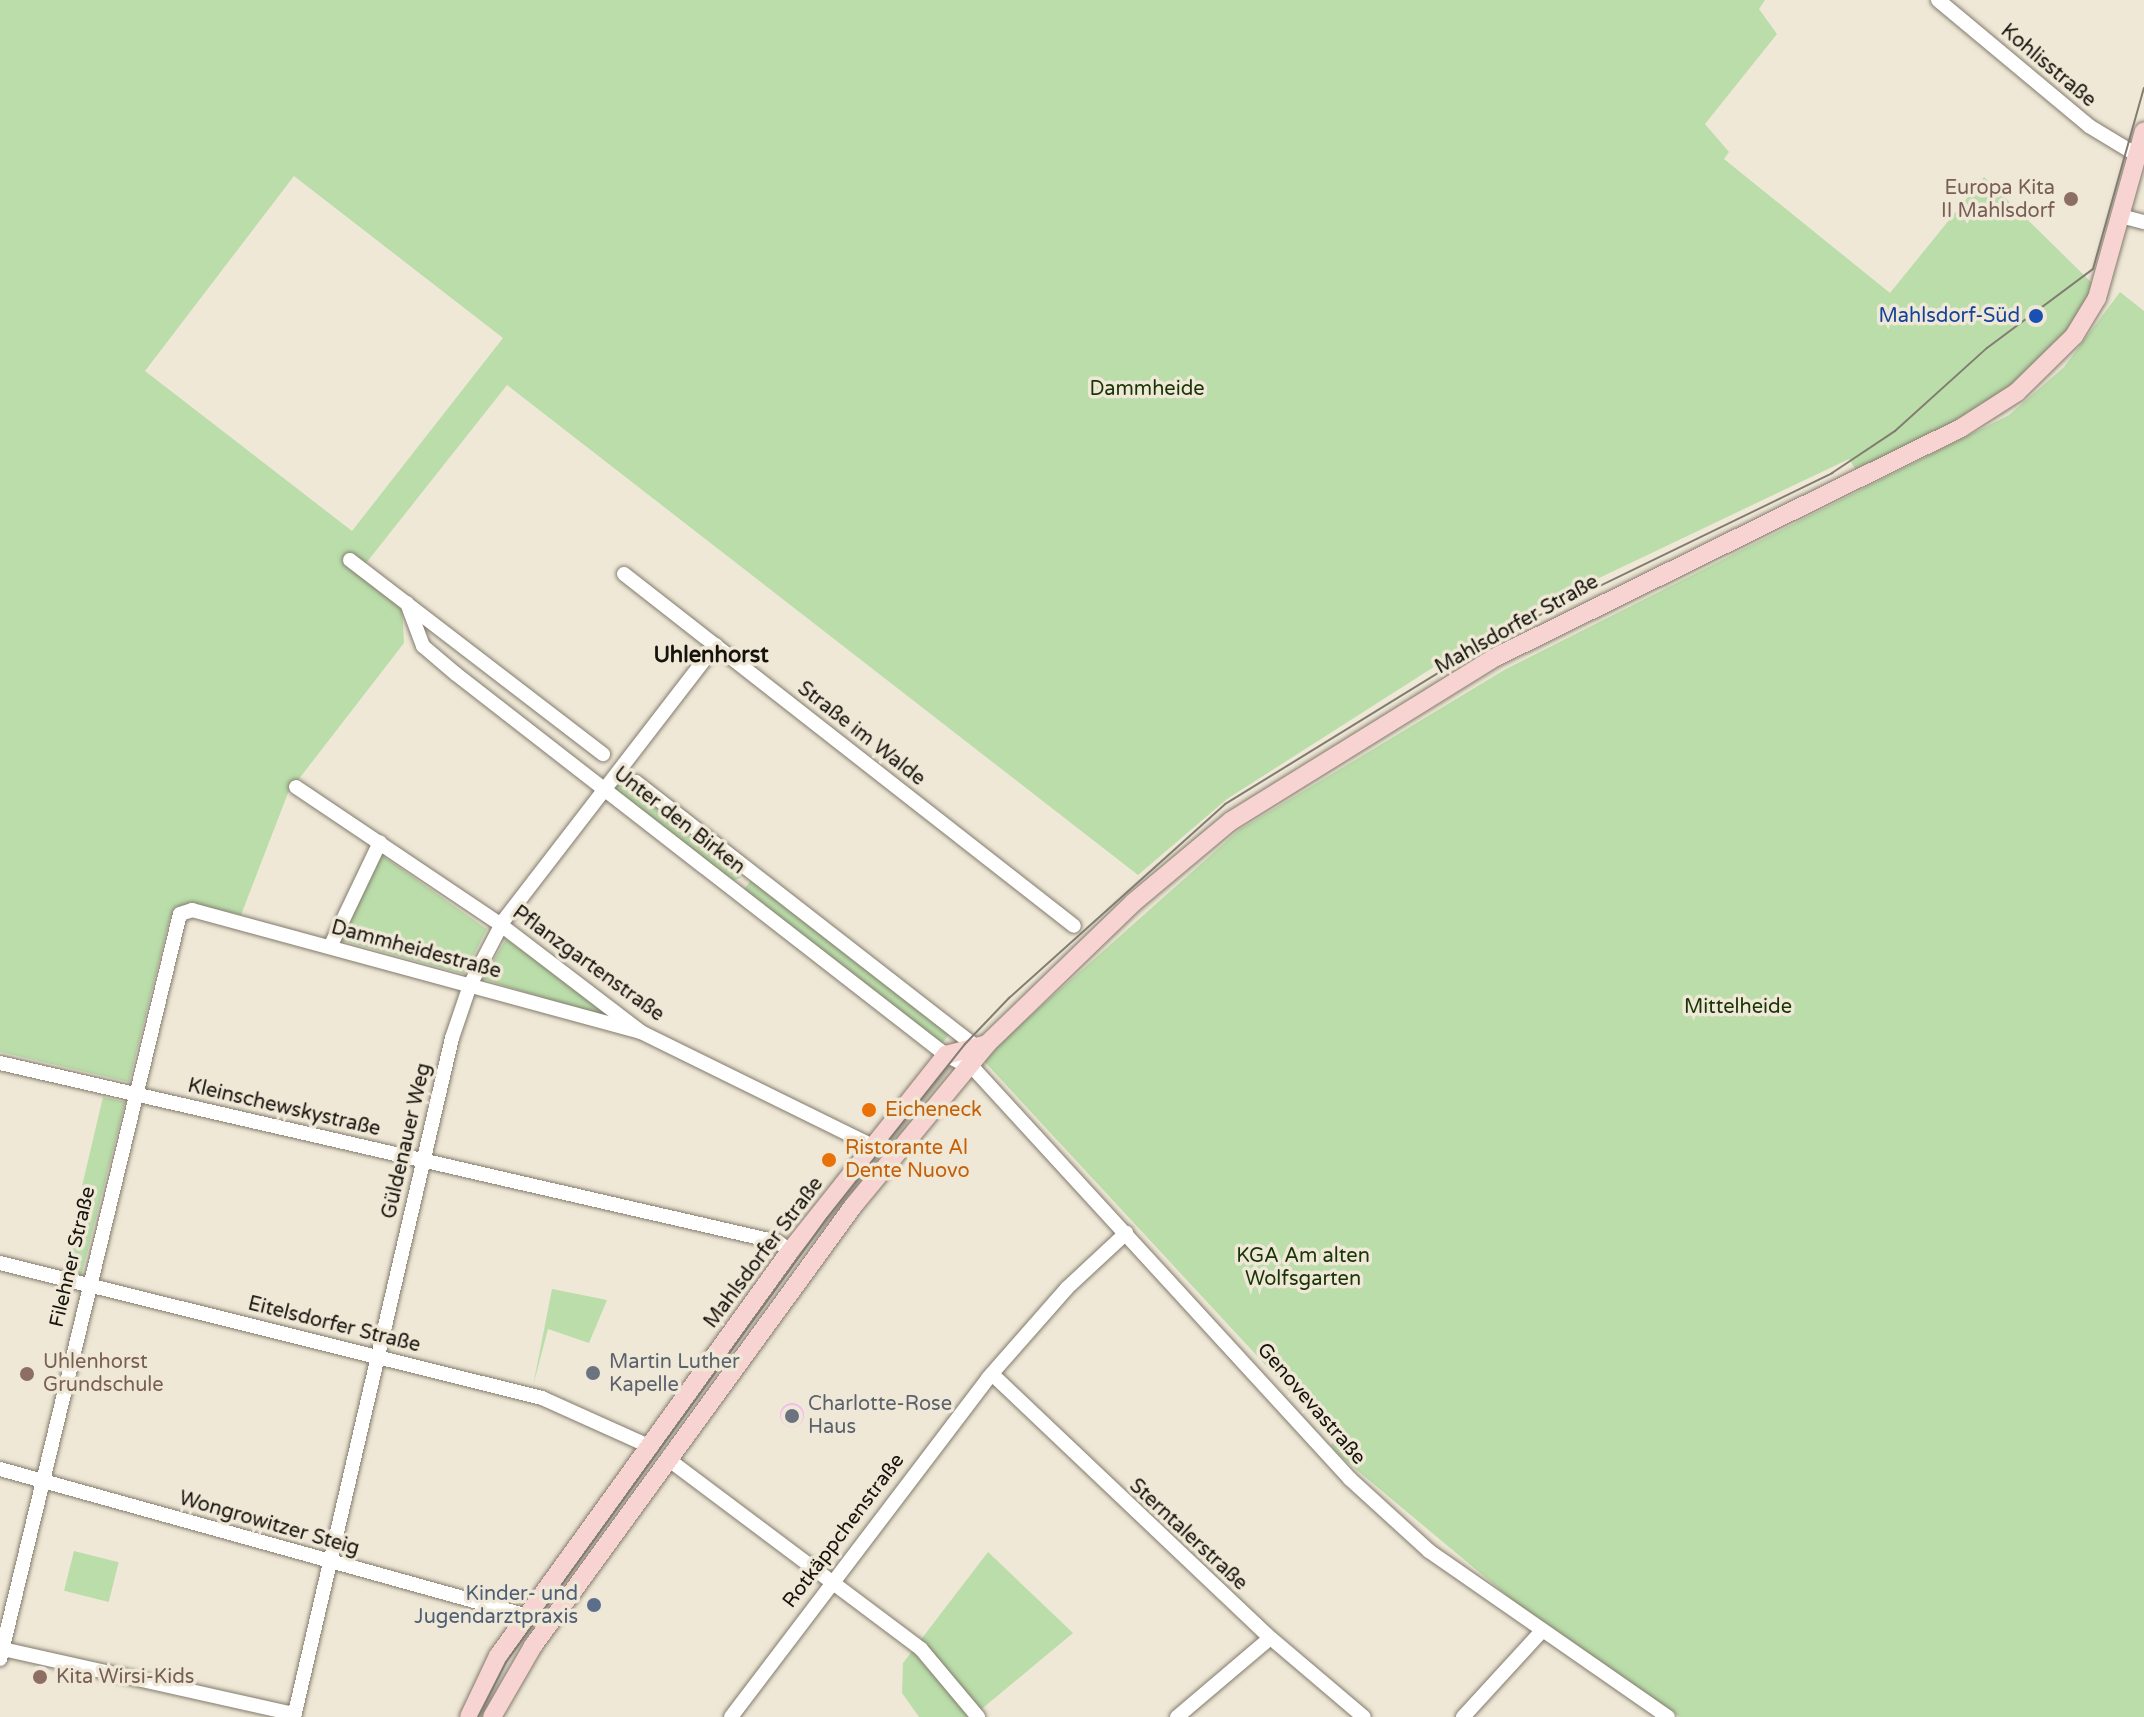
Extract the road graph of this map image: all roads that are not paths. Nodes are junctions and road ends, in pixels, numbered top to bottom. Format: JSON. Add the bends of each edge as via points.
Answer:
{"nodes":[{"id":1,"x":1938,"y":0,"type":"edge"},
{"id":2,"x":2144,"y":131,"type":"edge"},
{"id":3,"x":2137,"y":155,"type":"junction"},
{"id":4,"x":2121,"y":216,"type":"junction"},
{"id":5,"x":2144,"y":222,"type":"edge"},
{"id":6,"x":350,"y":560,"type":"dead end"},
{"id":7,"x":624,"y":574,"type":"dead end"},
{"id":8,"x":407,"y":603,"type":"junction"},
{"id":9,"x":716,"y":645,"type":"junction"},
{"id":10,"x":603,"y":754,"type":"dead end"},
{"id":11,"x":636,"y":782,"type":"dead end"},
{"id":12,"x":296,"y":787,"type":"dead end"},
{"id":13,"x":604,"y":788,"type":"junction"},
{"id":14,"x":380,"y":842,"type":"junction"},
{"id":15,"x":180,"y":914,"type":"joint"},
{"id":16,"x":501,"y":925,"type":"junction"},
{"id":17,"x":1074,"y":926,"type":"dead end"},
{"id":18,"x":330,"y":947,"type":"junction"},
{"id":19,"x":470,"y":985,"type":"junction"},
{"id":20,"x":641,"y":1032,"type":"junction"},
{"id":21,"x":982,"y":1047,"type":"junction"},
{"id":22,"x":946,"y":1055,"type":"junction"},
{"id":23,"x":0,"y":1063,"type":"edge"},
{"id":24,"x":967,"y":1066,"type":"junction"},
{"id":25,"x":132,"y":1094,"type":"junction"},
{"id":26,"x":873,"y":1146,"type":"junction"},
{"id":27,"x":423,"y":1160,"type":"junction"},
{"id":28,"x":1126,"y":1233,"type":"junction"},
{"id":29,"x":790,"y":1251,"type":"junction"},
{"id":30,"x":0,"y":1263,"type":"edge"},
{"id":31,"x":87,"y":1284,"type":"junction"},
{"id":32,"x":378,"y":1357,"type":"junction"},
{"id":33,"x":992,"y":1374,"type":"junction"},
{"id":34,"x":651,"y":1447,"type":"junction"},
{"id":35,"x":668,"y":1459,"type":"junction"},
{"id":36,"x":0,"y":1469,"type":"edge"},
{"id":37,"x":41,"y":1480,"type":"junction"},
{"id":38,"x":329,"y":1562,"type":"junction"},
{"id":39,"x":829,"y":1581,"type":"junction"},
{"id":40,"x":528,"y":1616,"type":"junction"},
{"id":41,"x":546,"y":1628,"type":"junction"},
{"id":42,"x":1540,"y":1633,"type":"junction"},
{"id":43,"x":1270,"y":1638,"type":"junction"},
{"id":44,"x":1,"y":1654,"type":"edge"},
{"id":45,"x":294,"y":1716,"type":"edge"},
{"id":46,"x":469,"y":1717,"type":"edge"},
{"id":47,"x":492,"y":1717,"type":"edge"},
{"id":48,"x":731,"y":1717,"type":"edge"},
{"id":49,"x":978,"y":1717,"type":"edge"},
{"id":50,"x":1177,"y":1717,"type":"edge"},
{"id":51,"x":1364,"y":1717,"type":"edge"},
{"id":52,"x":1463,"y":1717,"type":"edge"},
{"id":53,"x":1668,"y":1717,"type":"edge"}],
"edges":[{"from":1,"to":3,"type":"street","name":"Kohlisstraße","via":[[2089,126]]},
{"from":2,"to":3,"type":"main road","name":"Mahlsdorfer Straße"},
{"from":3,"to":4,"type":"main road","name":"Mahlsdorfer Straße"},
{"from":4,"to":5,"type":"street"},
{"from":4,"to":21,"type":"main road","name":"Mahlsdorfer Straße","via":[[2097,298],[2055,359],[1996,408],[1539,633],[1231,821],[1178,860]]},
{"from":6,"to":8,"type":"street","name":"Unter den Birken"},
{"from":7,"to":9,"type":"street","name":"Straße im Walde"},
{"from":8,"to":10,"type":"street","name":"Unter den Birken"},
{"from":8,"to":13,"type":"street","name":"Unter den Birken","via":[[423,646]]},
{"from":9,"to":13,"type":"street","name":"Güldenauer Weg"},
{"from":9,"to":17,"type":"street","name":"Straße im Walde"},
{"from":11,"to":21,"type":"street","name":"Unter den Birken"},
{"from":12,"to":14,"type":"street","name":"Pflanzgartenstraße"},
{"from":13,"to":16,"type":"street","name":"Güldenauer Weg"},
{"from":13,"to":22,"type":"street","name":"Unter den Birken"},
{"from":14,"to":16,"type":"street","name":"Pflanzgartenstraße"},
{"from":14,"to":18,"type":"street"},
{"from":15,"to":18,"type":"street","name":"Dammheidestraße","via":[[192,910]]},
{"from":15,"to":25,"type":"street","name":"Filehner Straße"},
{"from":16,"to":19,"type":"street","name":"Güldenauer Weg"},
{"from":16,"to":20,"type":"street","name":"Pflanzgartenstraße"},
{"from":18,"to":19,"type":"street","name":"Dammheidestraße"},
{"from":19,"to":20,"type":"street","name":"Dammheidestraße"},
{"from":19,"to":27,"type":"street","name":"Güldenauer Weg"},
{"from":20,"to":26,"type":"street","name":"Pflanzgartenstraße"},
{"from":21,"to":22,"type":"main road","name":"Mahlsdorfer Straße"},
{"from":21,"to":24,"type":"main road","name":"Mahlsdorfer Straße"},
{"from":22,"to":24,"type":"street","name":"Unter den Birken"},
{"from":22,"to":26,"type":"main road","name":"Mahlsdorfer Straße"},
{"from":23,"to":25,"type":"street","name":"Kleinschewskystraße"},
{"from":24,"to":28,"type":"street","name":"Genovevastraße"},
{"from":24,"to":35,"type":"main road","name":"Mahlsdorfer Straße","via":[[854,1205]]},
{"from":25,"to":27,"type":"street","name":"Kleinschewskystraße"},
{"from":25,"to":31,"type":"street","name":"Filehner Straße"},
{"from":26,"to":29,"type":"main road","name":"Mahlsdorfer Straße"},
{"from":27,"to":29,"type":"street","name":"Kleinschewskystraße","via":[[778,1242]]},
{"from":27,"to":32,"type":"street","name":"Güldenauer Weg"},
{"from":28,"to":33,"type":"street","name":"Rotkäppchenstraße","via":[[1067,1288]]},
{"from":28,"to":42,"type":"street","name":"Genovevastraße","via":[[1350,1479],[1429,1551]]},
{"from":29,"to":34,"type":"main road","name":"Mahlsdorfer Straße"},
{"from":30,"to":31,"type":"street","name":"Eitelsdorfer Straße"},
{"from":31,"to":32,"type":"street","name":"Eitelsdorfer Straße"},
{"from":31,"to":37,"type":"street","name":"Filehner Straße"},
{"from":32,"to":34,"type":"street","name":"Eitelsdorfer Straße","via":[[557,1403]]},
{"from":32,"to":38,"type":"street","name":"Güldenauer Weg"},
{"from":33,"to":39,"type":"street","name":"Rotkäppchenstraße"},
{"from":33,"to":43,"type":"street","name":"Sterntalerstraße"},
{"from":34,"to":35,"type":"main road"},
{"from":34,"to":40,"type":"main road","name":"Mahlsdorfer Straße"},
{"from":35,"to":39,"type":"street"},
{"from":35,"to":41,"type":"main road","name":"Mahlsdorfer Straße"},
{"from":36,"to":37,"type":"street","name":"Wongrowitzer Steig"},
{"from":37,"to":38,"type":"street","name":"Wongrowitzer Steig"},
{"from":37,"to":44,"type":"street","name":"Filehner Straße"},
{"from":38,"to":40,"type":"street","name":"Wongrowitzer Steig"},
{"from":38,"to":45,"type":"street","name":"Güldenauer Weg"},
{"from":39,"to":48,"type":"street","name":"Rotkäppchenstraße"},
{"from":39,"to":49,"type":"street","via":[[938,1665]]},
{"from":40,"to":41,"type":"main road"},
{"from":40,"to":46,"type":"main road","name":"Mahlsdorfer Straße","via":[[486,1676]]},
{"from":41,"to":47,"type":"main road","name":"Mahlsdorfer Straße"},
{"from":42,"to":52,"type":"street"},
{"from":42,"to":53,"type":"street","name":"Genovevastraße"},
{"from":43,"to":50,"type":"street"},
{"from":43,"to":51,"type":"street","name":"Sterntalerstraße"},
{"from":44,"to":45,"type":"street"}]}
